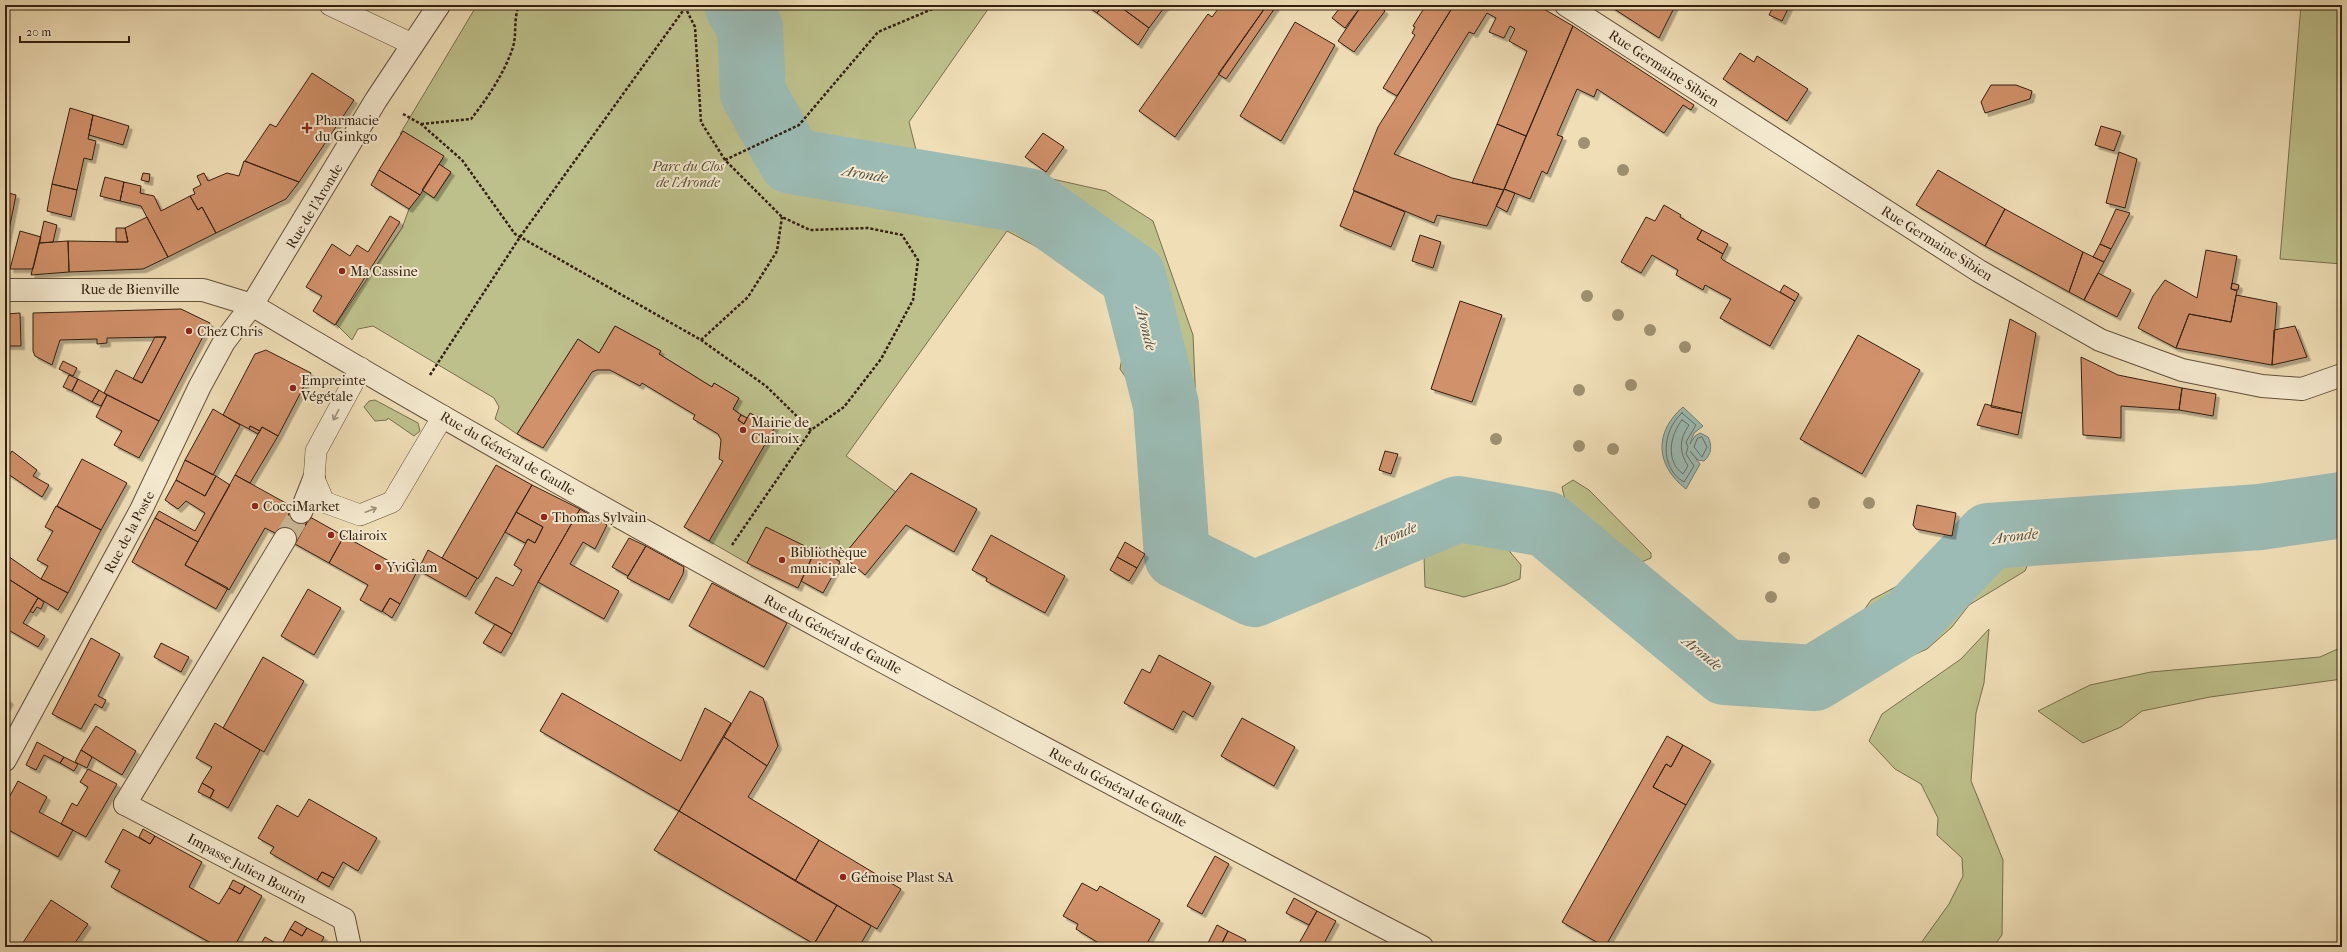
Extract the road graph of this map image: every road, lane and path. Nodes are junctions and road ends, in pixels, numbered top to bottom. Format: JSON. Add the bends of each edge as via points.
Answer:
{"nodes":[{"id":1,"x":330,"y":5,"type":"edge"},
{"id":2,"x":438,"y":5,"type":"edge"},
{"id":3,"x":519,"y":5,"type":"edge"},
{"id":4,"x":942,"y":5,"type":"edge"},
{"id":5,"x":1566,"y":5,"type":"edge"},
{"id":6,"x":685,"y":6,"type":"edge"},
{"id":7,"x":412,"y":44,"type":"junction"},
{"id":8,"x":376,"y":100,"type":"junction"},
{"id":9,"x":421,"y":124,"type":"junction"},
{"id":10,"x":725,"y":160,"type":"junction"},
{"id":11,"x":782,"y":217,"type":"junction"},
{"id":12,"x":520,"y":237,"type":"junction"},
{"id":13,"x":5,"y":290,"type":"edge"},
{"id":14,"x":252,"y":306,"type":"junction"},
{"id":15,"x":701,"y":340,"type":"junction"},
{"id":16,"x":361,"y":368,"type":"junction"},
{"id":17,"x":2342,"y":375,"type":"edge"},
{"id":18,"x":415,"y":399,"type":"junction"},
{"id":19,"x":443,"y":416,"type":"junction"},
{"id":20,"x":811,"y":430,"type":"junction"},
{"id":21,"x":314,"y":479,"type":"junction"},
{"id":22,"x":301,"y":512,"type":"tunnel mouth"},
{"id":23,"x":285,"y":539,"type":"tunnel mouth"},
{"id":24,"x":715,"y":570,"type":"junction"},
{"id":25,"x":5,"y":760,"type":"edge"},
{"id":26,"x":350,"y":947,"type":"edge"},
{"id":27,"x":1422,"y":947,"type":"edge"}],
"edges":[{"from":1,"to":7,"type":"lane"},
{"from":2,"to":7,"type":"street","name":"Rue de l'Aronde"},
{"from":3,"to":9,"type":"path","via":[[514,18],[514,47],[488,98],[471,119]]},
{"from":4,"to":10,"type":"path","via":[[878,32],[799,125]]},
{"from":5,"to":17,"type":"street","name":"Rue Germaine Sibien","via":[[1980,271],[2100,340],[2182,370],[2262,386],[2302,389]]},
{"from":6,"to":10,"type":"path","via":[[695,27],[701,122]]},
{"from":6,"to":12,"type":"path"},
{"from":7,"to":8,"type":"street","name":"Rue de l'Aronde"},
{"from":8,"to":9,"type":"path"},
{"from":8,"to":14,"type":"street","name":"Rue de l'Aronde"},
{"from":9,"to":12,"type":"path","via":[[462,160],[515,234]]},
{"from":10,"to":11,"type":"path"},
{"from":11,"to":15,"type":"path","via":[[777,251],[748,297]]},
{"from":11,"to":20,"type":"path","via":[[810,230],[868,228],[902,235],[918,260],[913,300],[881,359],[844,407]]},
{"from":12,"to":15,"type":"path"},
{"from":12,"to":18,"type":"path"},
{"from":13,"to":14,"type":"street","name":"Rue de Bienville","via":[[203,290]]},
{"from":14,"to":16,"type":"street","name":"Rue du Général de Gaulle"},
{"from":14,"to":25,"type":"street","name":"Rue de la Poste","via":[[224,342],[200,386],[141,510]]},
{"from":15,"to":20,"type":"path","via":[[766,386]]},
{"from":16,"to":18,"type":"street","name":"Rue du Général de Gaulle"},
{"from":16,"to":21,"type":"lane","one_way":true,"via":[[316,451]]},
{"from":18,"to":19,"type":"street","name":"Rue du Général de Gaulle"},
{"from":21,"to":19,"type":"lane","one_way":true,"via":[[324,502],[360,515],[392,502]]},
{"from":19,"to":24,"type":"street","name":"Rue du Général de Gaulle"},
{"from":20,"to":24,"type":"path"},
{"from":21,"to":22,"type":"street"},
{"from":23,"to":26,"type":"street","name":"Impasse Julien Bourin","via":[[124,804],[344,919]]},
{"from":24,"to":27,"type":"street","name":"Rue du Général de Gaulle","via":[[1112,785]]}]}
